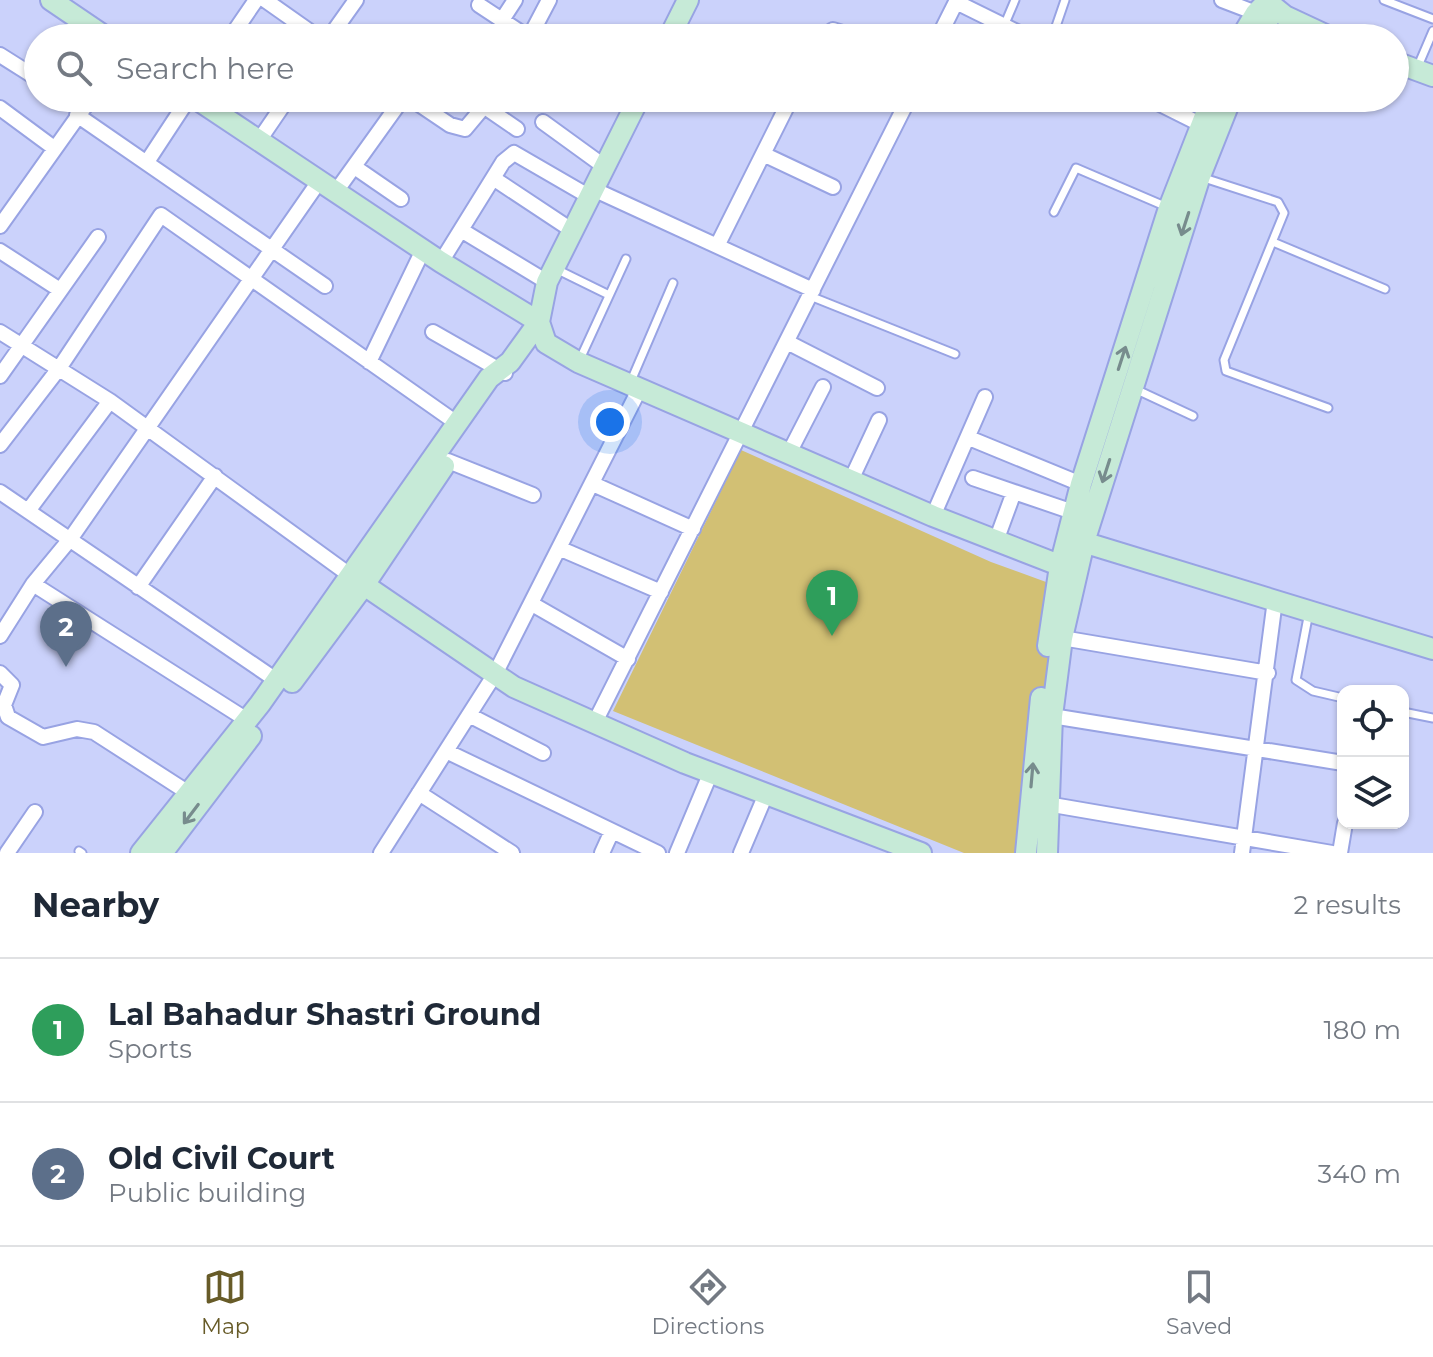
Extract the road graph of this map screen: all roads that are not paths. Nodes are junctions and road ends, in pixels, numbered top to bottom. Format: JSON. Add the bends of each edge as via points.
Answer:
{"nodes":[{"id":1,"x":51,"y":0,"type":"edge"},
{"id":2,"x":256,"y":0,"type":"edge"},
{"id":3,"x":265,"y":0,"type":"edge"},
{"id":4,"x":356,"y":0,"type":"edge"},
{"id":5,"x":515,"y":0,"type":"edge"},
{"id":6,"x":549,"y":0,"type":"edge"},
{"id":7,"x":687,"y":0,"type":"edge"},
{"id":8,"x":939,"y":0,"type":"edge"},
{"id":9,"x":1015,"y":0,"type":"edge"},
{"id":10,"x":1065,"y":0,"type":"edge"},
{"id":11,"x":1222,"y":0,"type":"edge"},
{"id":12,"x":1384,"y":0,"type":"edge"},
{"id":13,"x":956,"y":3,"type":"edge"},
{"id":14,"x":479,"y":5,"type":"dead end"},
{"id":15,"x":1266,"y":5,"type":"edge"},
{"id":16,"x":1433,"y":19,"type":"edge"},
{"id":17,"x":502,"y":20,"type":"junction"},
{"id":18,"x":86,"y":24,"type":"edge"},
{"id":19,"x":240,"y":24,"type":"edge"},
{"id":20,"x":299,"y":24,"type":"edge"},
{"id":21,"x":339,"y":24,"type":"edge"},
{"id":22,"x":508,"y":24,"type":"edge"},
{"id":23,"x":536,"y":24,"type":"edge"},
{"id":24,"x":676,"y":24,"type":"edge"},
{"id":25,"x":945,"y":24,"type":"edge"},
{"id":26,"x":1000,"y":24,"type":"edge"},
{"id":27,"x":1005,"y":24,"type":"edge"},
{"id":28,"x":1057,"y":24,"type":"edge"},
{"id":29,"x":1252,"y":24,"type":"edge"},
{"id":30,"x":1301,"y":24,"type":"edge"},
{"id":31,"x":1433,"y":31,"type":"edge"},
{"id":32,"x":0,"y":55,"type":"edge"},
{"id":33,"x":24,"y":70,"type":"edge"},
{"id":34,"x":1424,"y":73,"type":"edge"},
{"id":35,"x":0,"y":108,"type":"edge"},
{"id":36,"x":80,"y":112,"type":"edge"},
{"id":37,"x":90,"y":112,"type":"edge"},
{"id":38,"x":180,"y":112,"type":"edge"},
{"id":39,"x":217,"y":112,"type":"edge"},
{"id":40,"x":278,"y":112,"type":"edge"},
{"id":41,"x":394,"y":112,"type":"edge"},
{"id":42,"x":432,"y":112,"type":"edge"},
{"id":43,"x":480,"y":112,"type":"edge"},
{"id":44,"x":499,"y":112,"type":"edge"},
{"id":45,"x":632,"y":112,"type":"edge"},
{"id":46,"x":784,"y":112,"type":"edge"},
{"id":47,"x":902,"y":112,"type":"edge"},
{"id":48,"x":1176,"y":112,"type":"edge"},
{"id":49,"x":1206,"y":112,"type":"edge"},
{"id":50,"x":1224,"y":112,"type":"edge"},
{"id":51,"x":543,"y":122,"type":"dead end"},
{"id":52,"x":1200,"y":124,"type":"junction"},
{"id":53,"x":517,"y":129,"type":"dead end"},
{"id":54,"x":260,"y":139,"type":"junction"},
{"id":55,"x":54,"y":148,"type":"junction"},
{"id":56,"x":763,"y":154,"type":"junction"},
{"id":57,"x":147,"y":162,"type":"junction"},
{"id":58,"x":605,"y":167,"type":"junction"},
{"id":59,"x":356,"y":168,"type":"junction"},
{"id":60,"x":1191,"y":174,"type":"junction"},
{"id":61,"x":493,"y":178,"type":"junction"},
{"id":62,"x":328,"y":185,"type":"junction"},
{"id":63,"x":833,"y":187,"type":"dead end"},
{"id":64,"x":592,"y":193,"type":"junction"},
{"id":65,"x":401,"y":199,"type":"dead end"},
{"id":66,"x":1169,"y":208,"type":"junction"},
{"id":67,"x":1054,"y":212,"type":"dead end"},
{"id":68,"x":0,"y":226,"type":"edge"},
{"id":69,"x":461,"y":230,"type":"junction"},
{"id":70,"x":573,"y":231,"type":"junction"},
{"id":71,"x":98,"y":237,"type":"dead end"},
{"id":72,"x":1273,"y":242,"type":"junction"},
{"id":73,"x":717,"y":246,"type":"junction"},
{"id":74,"x":274,"y":249,"type":"junction"},
{"id":75,"x":423,"y":250,"type":"junction"},
{"id":76,"x":0,"y":251,"type":"edge"},
{"id":77,"x":626,"y":259,"type":"dead end"},
{"id":78,"x":441,"y":262,"type":"junction"},
{"id":79,"x":551,"y":275,"type":"junction"},
{"id":80,"x":250,"y":279,"type":"junction"},
{"id":81,"x":673,"y":283,"type":"dead end"},
{"id":82,"x":325,"y":286,"type":"dead end"},
{"id":83,"x":1385,"y":289,"type":"dead end"},
{"id":84,"x":60,"y":290,"type":"junction"},
{"id":85,"x":812,"y":293,"type":"junction"},
{"id":86,"x":609,"y":295,"type":"junction"},
{"id":87,"x":539,"y":322,"type":"junction"},
{"id":88,"x":0,"y":332,"type":"edge"},
{"id":89,"x":433,"y":332,"type":"dead end"},
{"id":90,"x":787,"y":342,"type":"junction"},
{"id":91,"x":21,"y":346,"type":"junction"},
{"id":92,"x":955,"y":354,"type":"dead end"},
{"id":93,"x":369,"y":362,"type":"junction"},
{"id":94,"x":578,"y":362,"type":"junction"},
{"id":95,"x":60,"y":367,"type":"junction"},
{"id":96,"x":505,"y":368,"type":"junction"},
{"id":97,"x":0,"y":376,"type":"edge"},
{"id":98,"x":635,"y":386,"type":"junction"},
{"id":99,"x":823,"y":387,"type":"dead end"},
{"id":100,"x":877,"y":388,"type":"dead end"},
{"id":101,"x":1133,"y":389,"type":"junction"},
{"id":102,"x":985,"y":397,"type":"dead end"},
{"id":103,"x":110,"y":401,"type":"junction"},
{"id":104,"x":1328,"y":408,"type":"dead end"},
{"id":105,"x":1193,"y":416,"type":"dead end"},
{"id":106,"x":879,"y":420,"type":"dead end"},
{"id":107,"x":458,"y":424,"type":"junction"},
{"id":108,"x":146,"y":429,"type":"junction"},
{"id":109,"x":743,"y":432,"type":"junction"},
{"id":110,"x":969,"y":438,"type":"junction"},
{"id":111,"x":0,"y":445,"type":"edge"},
{"id":112,"x":789,"y":453,"type":"junction"},
{"id":113,"x":448,"y":461,"type":"junction"},
{"id":114,"x":215,"y":476,"type":"junction"},
{"id":115,"x":973,"y":478,"type":"dead end"},
{"id":116,"x":851,"y":480,"type":"junction"},
{"id":117,"x":593,"y":484,"type":"junction"},
{"id":118,"x":1081,"y":484,"type":"junction"},
{"id":119,"x":0,"y":492,"type":"edge"},
{"id":120,"x":1014,"y":492,"type":"junction"},
{"id":121,"x":533,"y":495,"type":"dead end"},
{"id":122,"x":28,"y":511,"type":"junction"},
{"id":123,"x":1073,"y":512,"type":"junction"},
{"id":124,"x":933,"y":516,"type":"junction"},
{"id":125,"x":693,"y":529,"type":"junction"},
{"id":126,"x":71,"y":538,"type":"junction"},
{"id":127,"x":1075,"y":539,"type":"junction"},
{"id":128,"x":996,"y":541,"type":"junction"},
{"id":129,"x":561,"y":549,"type":"junction"},
{"id":130,"x":1068,"y":569,"type":"junction"},
{"id":131,"x":358,"y":581,"type":"junction"},
{"id":132,"x":33,"y":584,"type":"junction"},
{"id":133,"x":138,"y":587,"type":"junction"},
{"id":134,"x":661,"y":592,"type":"junction"},
{"id":135,"x":1275,"y":600,"type":"junction"},
{"id":136,"x":532,"y":604,"type":"junction"},
{"id":137,"x":1309,"y":610,"type":"junction"},
{"id":138,"x":0,"y":636,"type":"edge"},
{"id":139,"x":1062,"y":638,"type":"junction"},
{"id":140,"x":1433,"y":647,"type":"edge"},
{"id":141,"x":628,"y":659,"type":"junction"},
{"id":142,"x":0,"y":673,"type":"edge"},
{"id":143,"x":1268,"y":673,"type":"junction"},
{"id":144,"x":495,"y":674,"type":"junction"},
{"id":145,"x":276,"y":680,"type":"junction"},
{"id":146,"x":1337,"y":697,"type":"edge"},
{"id":147,"x":1409,"y":713,"type":"edge"},
{"id":148,"x":469,"y":715,"type":"junction"},
{"id":149,"x":1052,"y":716,"type":"junction"},
{"id":150,"x":1433,"y":718,"type":"edge"},
{"id":151,"x":247,"y":720,"type":"junction"},
{"id":152,"x":595,"y":722,"type":"junction"},
{"id":153,"x":1255,"y":749,"type":"junction"},
{"id":154,"x":446,"y":751,"type":"junction"},
{"id":155,"x":543,"y":753,"type":"dead end"},
{"id":156,"x":1337,"y":762,"type":"edge"},
{"id":157,"x":711,"y":772,"type":"junction"},
{"id":158,"x":187,"y":792,"type":"junction"},
{"id":159,"x":419,"y":793,"type":"junction"},
{"id":160,"x":766,"y":794,"type":"junction"},
{"id":161,"x":1047,"y":804,"type":"junction"},
{"id":162,"x":35,"y":812,"type":"dead end"},
{"id":163,"x":1344,"y":829,"type":"edge"},
{"id":164,"x":612,"y":831,"type":"junction"},
{"id":165,"x":1244,"y":836,"type":"junction"},
{"id":166,"x":890,"y":848,"type":"edge"},
{"id":167,"x":7,"y":853,"type":"edge"},
{"id":168,"x":141,"y":853,"type":"edge"},
{"id":169,"x":162,"y":853,"type":"edge"},
{"id":170,"x":381,"y":853,"type":"edge"},
{"id":171,"x":512,"y":853,"type":"edge"},
{"id":172,"x":602,"y":853,"type":"edge"},
{"id":173,"x":662,"y":853,"type":"edge"},
{"id":174,"x":677,"y":853,"type":"edge"},
{"id":175,"x":741,"y":853,"type":"edge"},
{"id":176,"x":921,"y":853,"type":"edge"},
{"id":177,"x":1026,"y":853,"type":"edge"},
{"id":178,"x":1047,"y":853,"type":"edge"},
{"id":179,"x":1242,"y":853,"type":"edge"},
{"id":180,"x":1332,"y":853,"type":"edge"},
{"id":181,"x":1340,"y":853,"type":"edge"}],
"edges":[{"from":1,"to":18,"type":"street"},
{"from":2,"to":19,"type":"street"},
{"from":3,"to":20,"type":"street"},
{"from":4,"to":21,"type":"street"},
{"from":5,"to":17,"type":"street"},
{"from":6,"to":23,"type":"street"},
{"from":7,"to":24,"type":"street"},
{"from":8,"to":13,"type":"street"},
{"from":9,"to":27,"type":"lane"},
{"from":10,"to":28,"type":"lane"},
{"from":11,"to":15,"type":"street"},
{"from":12,"to":16,"type":"lane"},
{"from":13,"to":25,"type":"street"},
{"from":13,"to":26,"type":"street"},
{"from":14,"to":17,"type":"street"},
{"from":15,"to":29,"type":"street"},
{"from":15,"to":30,"type":"street"},
{"from":17,"to":22,"type":"street"},
{"from":31,"to":34,"type":"lane"},
{"from":32,"to":33,"type":"street"},
{"from":35,"to":55,"type":"street"},
{"from":36,"to":55,"type":"street"},
{"from":37,"to":57,"type":"street"},
{"from":38,"to":57,"type":"street"},
{"from":39,"to":54,"type":"street"},
{"from":40,"to":54,"type":"street"},
{"from":41,"to":59,"type":"street"},
{"from":42,"to":43,"type":"street","via":[[458,128],[470,126]]},
{"from":44,"to":53,"type":"street"},
{"from":45,"to":58,"type":"street"},
{"from":46,"to":56,"type":"street"},
{"from":47,"to":85,"type":"street"},
{"from":48,"to":52,"type":"street"},
{"from":49,"to":52,"type":"street"},
{"from":50,"to":60,"type":"street"},
{"from":51,"to":58,"type":"street"},
{"from":52,"to":60,"type":"street"},
{"from":54,"to":62,"type":"street"},
{"from":55,"to":68,"type":"street"},
{"from":56,"to":63,"type":"street"},
{"from":56,"to":73,"type":"street"},
{"from":57,"to":74,"type":"street"},
{"from":58,"to":64,"type":"street"},
{"from":59,"to":62,"type":"street"},
{"from":59,"to":65,"type":"street"},
{"from":60,"to":66,"type":"street"},
{"from":60,"to":72,"type":"lane","via":[[1282,206]]},
{"from":60,"to":101,"type":"street","one_way":true},
{"from":61,"to":64,"type":"street","via":[[514,153]]},
{"from":61,"to":69,"type":"street"},
{"from":61,"to":70,"type":"street"},
{"from":62,"to":74,"type":"street"},
{"from":62,"to":75,"type":"street"},
{"from":64,"to":70,"type":"street"},
{"from":64,"to":73,"type":"street"},
{"from":66,"to":67,"type":"lane","via":[[1076,168]]},
{"from":118,"to":66,"type":"street","one_way":true},
{"from":69,"to":78,"type":"street"},
{"from":69,"to":79,"type":"street"},
{"from":70,"to":79,"type":"street"},
{"from":71,"to":84,"type":"street"},
{"from":72,"to":83,"type":"lane"},
{"from":72,"to":104,"type":"lane","via":[[1224,365],[1231,375]]},
{"from":73,"to":85,"type":"street"},
{"from":74,"to":80,"type":"street"},
{"from":74,"to":82,"type":"street"},
{"from":75,"to":78,"type":"street"},
{"from":75,"to":93,"type":"street"},
{"from":76,"to":84,"type":"street"},
{"from":77,"to":86,"type":"lane"},
{"from":78,"to":87,"type":"street"},
{"from":79,"to":86,"type":"lane"},
{"from":79,"to":87,"type":"street"},
{"from":80,"to":93,"type":"street"},
{"from":80,"to":95,"type":"street","via":[[161,215]]},
{"from":80,"to":108,"type":"street"},
{"from":81,"to":98,"type":"lane"},
{"from":84,"to":91,"type":"street"},
{"from":85,"to":90,"type":"street"},
{"from":85,"to":92,"type":"lane"},
{"from":86,"to":94,"type":"lane"},
{"from":87,"to":94,"type":"street","via":[[546,343]]},
{"from":87,"to":96,"type":"street"},
{"from":88,"to":91,"type":"street"},
{"from":89,"to":96,"type":"street"},
{"from":90,"to":100,"type":"street"},
{"from":90,"to":109,"type":"street"},
{"from":91,"to":95,"type":"street"},
{"from":91,"to":97,"type":"street"},
{"from":93,"to":107,"type":"street"},
{"from":94,"to":98,"type":"street"},
{"from":95,"to":103,"type":"street"},
{"from":95,"to":111,"type":"street"},
{"from":96,"to":107,"type":"street","via":[[489,378]]},
{"from":96,"to":113,"type":"street","via":[[494,395]]},
{"from":98,"to":109,"type":"street"},
{"from":98,"to":117,"type":"street"},
{"from":99,"to":112,"type":"street"},
{"from":101,"to":105,"type":"lane"},
{"from":101,"to":127,"type":"street","one_way":true},
{"from":102,"to":110,"type":"street"},
{"from":103,"to":108,"type":"street"},
{"from":103,"to":122,"type":"street"},
{"from":106,"to":116,"type":"street"},
{"from":107,"to":131,"type":"street"},
{"from":108,"to":114,"type":"street"},
{"from":108,"to":126,"type":"street"},
{"from":109,"to":112,"type":"street"},
{"from":109,"to":125,"type":"street"},
{"from":110,"to":118,"type":"street"},
{"from":110,"to":124,"type":"street"},
{"from":112,"to":116,"type":"street"},
{"from":113,"to":121,"type":"street"},
{"from":113,"to":131,"type":"street"},
{"from":114,"to":131,"type":"street"},
{"from":114,"to":133,"type":"street"},
{"from":115,"to":120,"type":"street"},
{"from":116,"to":124,"type":"street"},
{"from":117,"to":125,"type":"street"},
{"from":117,"to":129,"type":"street"},
{"from":118,"to":123,"type":"street"},
{"from":119,"to":122,"type":"street"},
{"from":120,"to":123,"type":"street"},
{"from":120,"to":128,"type":"street"},
{"from":122,"to":126,"type":"street"},
{"from":123,"to":127,"type":"street"},
{"from":124,"to":128,"type":"street"},
{"from":125,"to":134,"type":"street"},
{"from":126,"to":132,"type":"street"},
{"from":126,"to":133,"type":"street"},
{"from":127,"to":130,"type":"street"},
{"from":127,"to":135,"type":"street"},
{"from":128,"to":130,"type":"street"},
{"from":129,"to":134,"type":"street"},
{"from":129,"to":136,"type":"street"},
{"from":130,"to":139,"type":"street"},
{"from":177,"to":130,"type":"street","one_way":true,"via":[[1033,763]]},
{"from":131,"to":144,"type":"street"},
{"from":131,"to":145,"type":"street"},
{"from":131,"to":169,"type":"street","one_way":true},
{"from":132,"to":138,"type":"street"},
{"from":132,"to":151,"type":"street"},
{"from":133,"to":145,"type":"street"},
{"from":134,"to":141,"type":"street"},
{"from":135,"to":137,"type":"street"},
{"from":135,"to":143,"type":"street"},
{"from":136,"to":141,"type":"street"},
{"from":136,"to":144,"type":"street"},
{"from":137,"to":140,"type":"street"},
{"from":137,"to":146,"type":"lane","via":[[1296,680]]},
{"from":139,"to":143,"type":"street"},
{"from":139,"to":149,"type":"street"},
{"from":141,"to":152,"type":"street"},
{"from":142,"to":158,"type":"street","via":[[12,685],[4,705],[8,717],[43,737],[77,729],[94,732]]},
{"from":143,"to":153,"type":"street"},
{"from":144,"to":148,"type":"street"},
{"from":144,"to":152,"type":"street"},
{"from":145,"to":151,"type":"street"},
{"from":147,"to":150,"type":"lane"},
{"from":148,"to":154,"type":"street"},
{"from":148,"to":155,"type":"street"},
{"from":149,"to":153,"type":"street"},
{"from":149,"to":161,"type":"street"},
{"from":151,"to":158,"type":"street"},
{"from":152,"to":157,"type":"street"},
{"from":153,"to":156,"type":"street"},
{"from":153,"to":165,"type":"street"},
{"from":154,"to":159,"type":"street"},
{"from":154,"to":164,"type":"street"},
{"from":157,"to":160,"type":"street"},
{"from":157,"to":174,"type":"street"},
{"from":158,"to":168,"type":"street"},
{"from":159,"to":170,"type":"street"},
{"from":159,"to":171,"type":"street"},
{"from":160,"to":166,"type":"street"},
{"from":160,"to":175,"type":"street"},
{"from":161,"to":165,"type":"street"},
{"from":161,"to":178,"type":"street"},
{"from":162,"to":167,"type":"street"},
{"from":163,"to":181,"type":"street"},
{"from":164,"to":172,"type":"street"},
{"from":164,"to":173,"type":"street"},
{"from":165,"to":179,"type":"street"},
{"from":165,"to":180,"type":"street"},
{"from":166,"to":176,"type":"street"}]}
